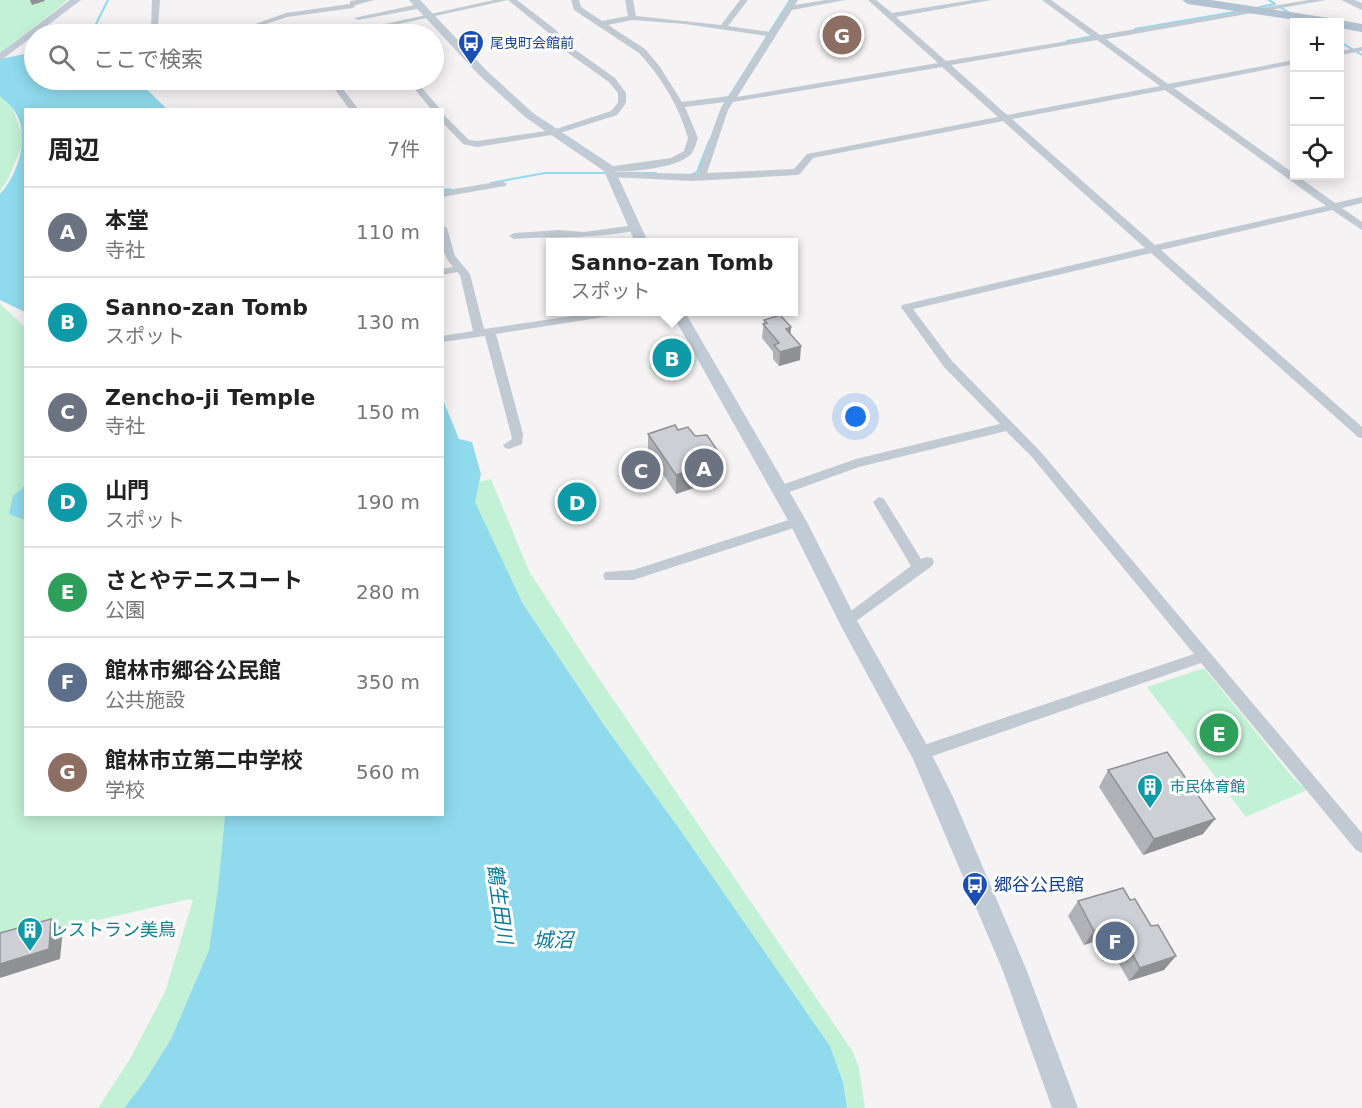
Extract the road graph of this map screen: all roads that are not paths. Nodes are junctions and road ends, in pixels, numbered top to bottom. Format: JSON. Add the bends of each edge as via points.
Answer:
{"nodes":[{"id":1,"x":76,"y":0,"type":"edge"},
{"id":2,"x":156,"y":0,"type":"edge"},
{"id":3,"x":370,"y":0,"type":"edge"},
{"id":4,"x":505,"y":0,"type":"edge"},
{"id":5,"x":512,"y":0,"type":"edge"},
{"id":6,"x":575,"y":0,"type":"edge"},
{"id":7,"x":629,"y":0,"type":"edge"},
{"id":8,"x":744,"y":0,"type":"edge"},
{"id":9,"x":841,"y":0,"type":"edge"},
{"id":10,"x":872,"y":0,"type":"edge"},
{"id":11,"x":987,"y":0,"type":"edge"},
{"id":12,"x":1046,"y":0,"type":"edge"},
{"id":13,"x":1188,"y":0,"type":"edge"},
{"id":14,"x":1322,"y":0,"type":"edge"},
{"id":15,"x":1346,"y":0,"type":"edge"},
{"id":16,"x":961,"y":2,"type":"edge"},
{"id":17,"x":353,"y":3,"type":"edge"},
{"id":18,"x":417,"y":3,"type":"edge"},
{"id":19,"x":792,"y":4,"type":"edge"},
{"id":20,"x":1270,"y":4,"type":"edge"},
{"id":21,"x":1362,"y":7,"type":"edge"},
{"id":22,"x":1253,"y":10,"type":"junction"},
{"id":23,"x":428,"y":16,"type":"junction"},
{"id":24,"x":890,"y":16,"type":"junction"},
{"id":25,"x":1289,"y":16,"type":"junction"},
{"id":26,"x":358,"y":18,"type":"junction"},
{"id":27,"x":632,"y":18,"type":"junction"},
{"id":28,"x":1302,"y":18,"type":"edge"},
{"id":29,"x":44,"y":24,"type":"edge"},
{"id":30,"x":154,"y":24,"type":"edge"},
{"id":31,"x":260,"y":24,"type":"edge"},
{"id":32,"x":361,"y":24,"type":"edge"},
{"id":33,"x":396,"y":24,"type":"edge"},
{"id":34,"x":436,"y":24,"type":"edge"},
{"id":35,"x":601,"y":24,"type":"junction"},
{"id":36,"x":1344,"y":25,"type":"edge"},
{"id":37,"x":723,"y":28,"type":"junction"},
{"id":38,"x":1362,"y":28,"type":"edge"},
{"id":39,"x":444,"y":32,"type":"edge"},
{"id":40,"x":773,"y":35,"type":"junction"},
{"id":41,"x":1099,"y":38,"type":"junction"},
{"id":42,"x":24,"y":39,"type":"edge"},
{"id":43,"x":2,"y":56,"type":"edge"},
{"id":44,"x":944,"y":63,"type":"junction"},
{"id":45,"x":1290,"y":63,"type":"edge"},
{"id":46,"x":1167,"y":86,"type":"junction"},
{"id":47,"x":340,"y":90,"type":"edge"},
{"id":48,"x":420,"y":90,"type":"edge"},
{"id":49,"x":732,"y":99,"type":"junction"},
{"id":50,"x":678,"y":105,"type":"junction"},
{"id":51,"x":353,"y":108,"type":"edge"},
{"id":52,"x":435,"y":108,"type":"edge"},
{"id":53,"x":1006,"y":117,"type":"junction"},
{"id":54,"x":444,"y":118,"type":"edge"},
{"id":55,"x":554,"y":132,"type":"junction"},
{"id":56,"x":611,"y":172,"type":"junction"},
{"id":57,"x":701,"y":176,"type":"junction"},
{"id":58,"x":502,"y":184,"type":"dead end"},
{"id":59,"x":444,"y":194,"type":"edge"},
{"id":60,"x":1362,"y":200,"type":"edge"},
{"id":61,"x":1333,"y":206,"type":"junction"},
{"id":62,"x":1362,"y":227,"type":"edge"},
{"id":63,"x":635,"y":228,"type":"junction"},
{"id":64,"x":514,"y":236,"type":"dead end"},
{"id":65,"x":640,"y":238,"type":"edge"},
{"id":66,"x":445,"y":246,"type":"edge"},
{"id":67,"x":1153,"y":248,"type":"junction"},
{"id":68,"x":461,"y":268,"type":"junction"},
{"id":69,"x":444,"y":272,"type":"edge"},
{"id":70,"x":592,"y":316,"type":"edge"},
{"id":71,"x":680,"y":316,"type":"edge"},
{"id":72,"x":485,"y":333,"type":"junction"},
{"id":73,"x":444,"y":339,"type":"edge"},
{"id":74,"x":1008,"y":426,"type":"junction"},
{"id":75,"x":1362,"y":434,"type":"edge"},
{"id":76,"x":509,"y":445,"type":"dead end"},
{"id":77,"x":781,"y":490,"type":"junction"},
{"id":78,"x":879,"y":502,"type":"dead end"},
{"id":79,"x":798,"y":522,"type":"junction"},
{"id":80,"x":610,"y":576,"type":"dead end"},
{"id":81,"x":848,"y":621,"type":"junction"},
{"id":82,"x":1204,"y":656,"type":"junction"},
{"id":83,"x":921,"y":753,"type":"junction"},
{"id":84,"x":1362,"y":845,"type":"edge"},
{"id":85,"x":1065,"y":1108,"type":"edge"}],
"edges":[{"from":1,"to":29,"type":"street"},
{"from":2,"to":30,"type":"street"},
{"from":3,"to":17,"type":"street"},
{"from":4,"to":23,"type":"street"},
{"from":5,"to":55,"type":"street","via":[[553,32],[564,46],[604,72],[622,93],[622,103],[614,113]]},
{"from":6,"to":35,"type":"street","via":[[577,8]]},
{"from":7,"to":27,"type":"street"},
{"from":8,"to":37,"type":"street"},
{"from":9,"to":19,"type":"street"},
{"from":10,"to":24,"type":"street"},
{"from":11,"to":16,"type":"street"},
{"from":12,"to":41,"type":"street"},
{"from":13,"to":22,"type":"main road"},
{"from":14,"to":20,"type":"street"},
{"from":15,"to":21,"type":"street"},
{"from":16,"to":24,"type":"street"},
{"from":17,"to":26,"type":"street"},
{"from":17,"to":31,"type":"street","via":[[304,9]]},
{"from":18,"to":23,"type":"street"},
{"from":18,"to":26,"type":"street"},
{"from":19,"to":40,"type":"street"},
{"from":20,"to":22,"type":"street"},
{"from":20,"to":25,"type":"street"},
{"from":22,"to":25,"type":"main road"},
{"from":22,"to":41,"type":"street"},
{"from":23,"to":33,"type":"street"},
{"from":23,"to":34,"type":"street"},
{"from":24,"to":44,"type":"street"},
{"from":25,"to":28,"type":"main road"},
{"from":26,"to":32,"type":"street"},
{"from":27,"to":35,"type":"street"},
{"from":27,"to":37,"type":"street"},
{"from":35,"to":50,"type":"street","via":[[642,51],[670,86]]},
{"from":36,"to":38,"type":"main road"},
{"from":37,"to":40,"type":"street"},
{"from":39,"to":55,"type":"street","via":[[498,88]]},
{"from":40,"to":49,"type":"street"},
{"from":41,"to":44,"type":"street"},
{"from":41,"to":46,"type":"street"},
{"from":42,"to":43,"type":"street"},
{"from":44,"to":49,"type":"street"},
{"from":44,"to":53,"type":"street"},
{"from":45,"to":46,"type":"street"},
{"from":46,"to":53,"type":"street"},
{"from":46,"to":61,"type":"street"},
{"from":47,"to":51,"type":"street"},
{"from":48,"to":52,"type":"street"},
{"from":49,"to":50,"type":"street"},
{"from":49,"to":57,"type":"street","via":[[724,110]]},
{"from":50,"to":56,"type":"street","via":[[693,138],[688,152],[672,161]]},
{"from":53,"to":57,"type":"street","via":[[810,156],[797,172]]},
{"from":53,"to":67,"type":"street"},
{"from":54,"to":55,"type":"street","via":[[472,144]]},
{"from":55,"to":56,"type":"street"},
{"from":56,"to":57,"type":"street"},
{"from":56,"to":63,"type":"street"},
{"from":58,"to":59,"type":"street"},
{"from":60,"to":61,"type":"street"},
{"from":61,"to":62,"type":"street"},
{"from":61,"to":67,"type":"street"},
{"from":63,"to":64,"type":"street","via":[[584,235]]},
{"from":63,"to":65,"type":"street"},
{"from":66,"to":68,"type":"street"},
{"from":67,"to":74,"type":"street","via":[[906,307],[948,364]]},
{"from":67,"to":75,"type":"street"},
{"from":68,"to":69,"type":"street"},
{"from":68,"to":72,"type":"street"},
{"from":70,"to":72,"type":"street"},
{"from":71,"to":77,"type":"street"},
{"from":72,"to":73,"type":"street"},
{"from":72,"to":76,"type":"street","via":[[517,434],[518,441]]},
{"from":74,"to":77,"type":"street","via":[[856,463]]},
{"from":74,"to":82,"type":"street","via":[[1036,454]]},
{"from":77,"to":79,"type":"street"},
{"from":78,"to":81,"type":"street","via":[[923,565]]},
{"from":79,"to":80,"type":"street","via":[[633,575]]},
{"from":79,"to":81,"type":"street"},
{"from":81,"to":83,"type":"street"},
{"from":82,"to":83,"type":"street"},
{"from":82,"to":84,"type":"street"},
{"from":83,"to":85,"type":"street","via":[[1015,971]]}]}
